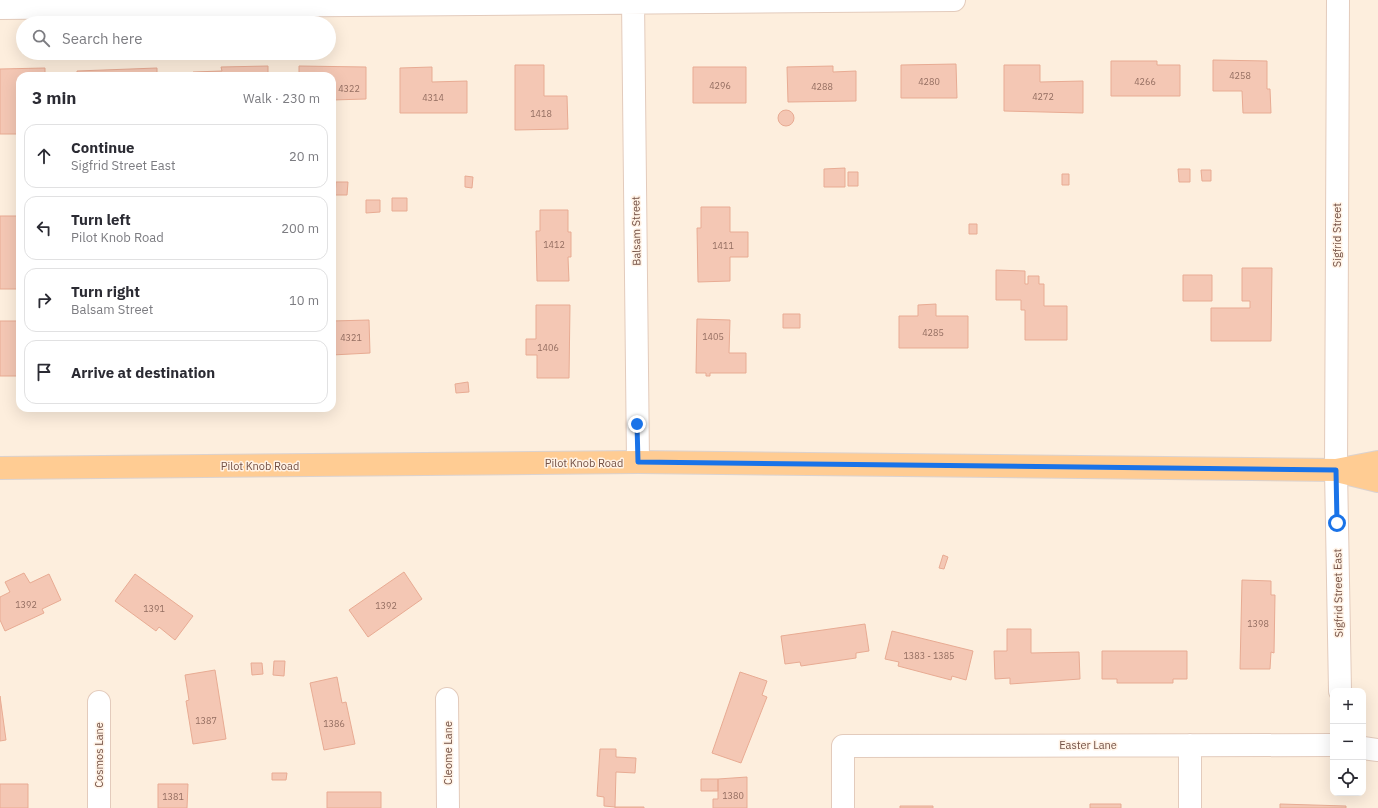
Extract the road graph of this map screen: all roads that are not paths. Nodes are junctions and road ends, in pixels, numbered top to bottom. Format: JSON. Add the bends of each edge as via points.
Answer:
{"nodes":[{"id":1,"x":954,"y":0,"type":"edge"},
{"id":2,"x":1338,"y":0,"type":"edge"},
{"id":3,"x":634,"y":1,"type":"edge"},
{"id":4,"x":0,"y":8,"type":"edge"},
{"id":5,"x":638,"y":462,"type":"junction"},
{"id":6,"x":1378,"y":462,"type":"edge"},
{"id":7,"x":0,"y":468,"type":"edge"},
{"id":8,"x":1336,"y":470,"type":"junction"},
{"id":9,"x":1378,"y":481,"type":"edge"},
{"id":10,"x":1340,"y":688,"type":"edge"},
{"id":11,"x":448,"y":699,"type":"dead end"},
{"id":12,"x":99,"y":702,"type":"dead end"},
{"id":13,"x":1190,"y":745,"type":"junction"},
{"id":14,"x":1330,"y":745,"type":"edge"},
{"id":15,"x":1366,"y":748,"type":"edge"},
{"id":16,"x":1378,"y":750,"type":"edge"},
{"id":17,"x":99,"y":808,"type":"edge"},
{"id":18,"x":448,"y":808,"type":"edge"},
{"id":19,"x":843,"y":808,"type":"edge"},
{"id":20,"x":1190,"y":808,"type":"edge"}],
"edges":[{"from":1,"to":3,"type":"street"},
{"from":2,"to":8,"type":"street","name":"Sigfrid Street"},
{"from":3,"to":4,"type":"street"},
{"from":3,"to":5,"type":"street","name":"Balsam Street"},
{"from":5,"to":7,"type":"main road","name":"Pilot Knob Road"},
{"from":5,"to":8,"type":"main road","name":"Pilot Knob Road"},
{"from":6,"to":8,"type":"main road","name":"Pilot Knob Road"},
{"from":8,"to":9,"type":"main road","name":"Pilot Knob Road"},
{"from":8,"to":10,"type":"street","name":"Sigfrid Street East"},
{"from":11,"to":18,"type":"street","name":"Cleome Lane"},
{"from":12,"to":17,"type":"street","name":"Cosmos Lane"},
{"from":13,"to":14,"type":"street","name":"Easter Lane"},
{"from":13,"to":19,"type":"street","name":"Easter Lane","via":[[843,746]]},
{"from":13,"to":20,"type":"street"},
{"from":15,"to":16,"type":"street"}]}
